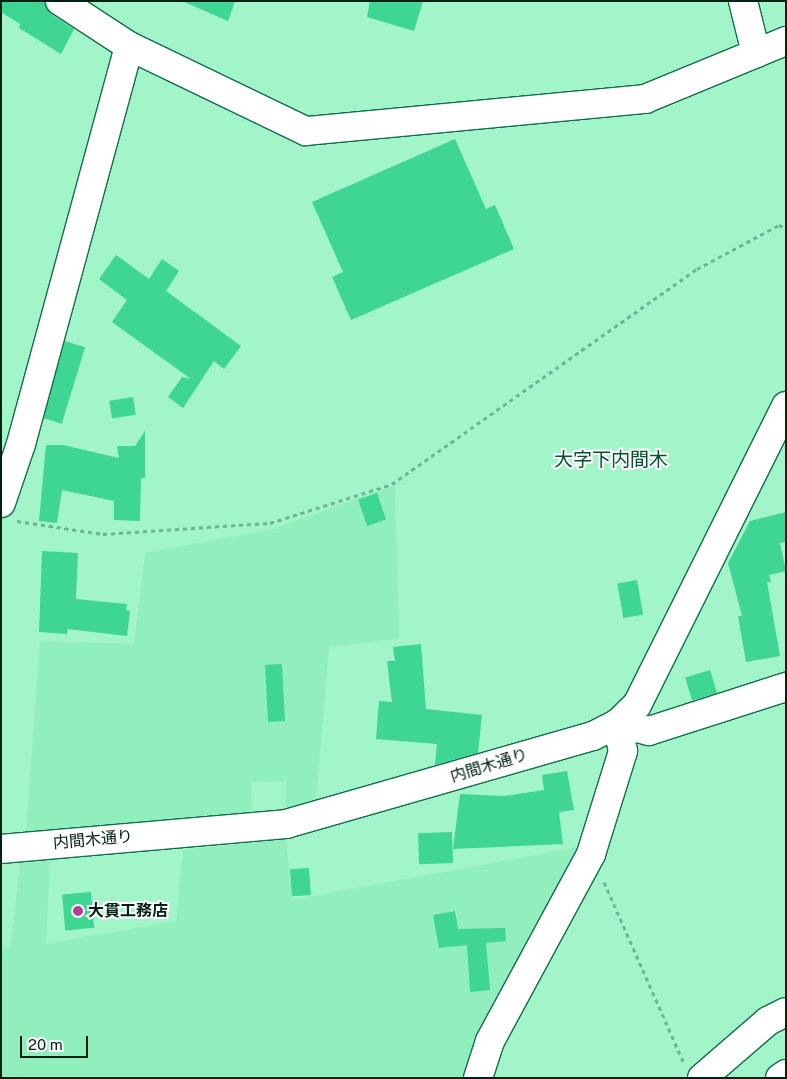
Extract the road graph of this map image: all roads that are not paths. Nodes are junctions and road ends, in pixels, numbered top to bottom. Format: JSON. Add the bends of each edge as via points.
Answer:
{"nodes":[{"id":1,"x":60,"y":1,"type":"edge"},
{"id":2,"x":743,"y":1,"type":"edge"},
{"id":3,"x":786,"y":41,"type":"edge"},
{"id":4,"x":129,"y":46,"type":"junction"},
{"id":5,"x":756,"y":53,"type":"junction"},
{"id":6,"x":786,"y":406,"type":"edge"},
{"id":7,"x":6,"y":512,"type":"edge"},
{"id":8,"x":786,"y":687,"type":"edge"},
{"id":9,"x":617,"y":724,"type":"junction"},
{"id":10,"x":1,"y":850,"type":"edge"},
{"id":11,"x":786,"y":1012,"type":"edge"},
{"id":12,"x":694,"y":1073,"type":"edge"},
{"id":13,"x":786,"y":1074,"type":"edge"},
{"id":14,"x":478,"y":1078,"type":"edge"},
{"id":15,"x":780,"y":1078,"type":"edge"}],
"edges":[{"from":1,"to":4,"type":"main road"},
{"from":2,"to":5,"type":"main road"},
{"from":3,"to":5,"type":"main road"},
{"from":4,"to":5,"type":"main road","via":[[306,131],[644,99]]},
{"from":4,"to":7,"type":"main road"},
{"from":6,"to":9,"type":"main road","name":"内間木通り","via":[[637,705]]},
{"from":8,"to":9,"type":"main road","via":[[650,731]]},
{"from":9,"to":10,"type":"main road","name":"内間木通り","via":[[593,736],[286,824]]},
{"from":9,"to":14,"type":"main road","via":[[623,750],[591,854],[490,1041]]},
{"from":11,"to":12,"type":"main road"},
{"from":13,"to":15,"type":"main road"}]}
